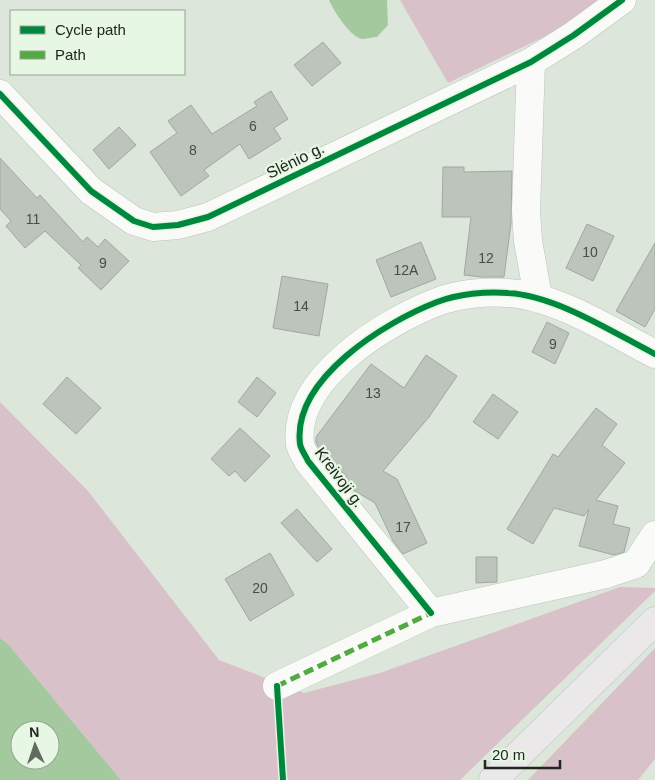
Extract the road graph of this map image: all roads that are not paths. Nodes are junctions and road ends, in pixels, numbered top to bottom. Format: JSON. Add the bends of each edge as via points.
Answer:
{"nodes":[{"id":1,"x":622,"y":0,"type":"edge"},
{"id":2,"x":531,"y":62,"type":"junction"},
{"id":3,"x":0,"y":94,"type":"edge"},
{"id":4,"x":538,"y":298,"type":"junction"},
{"id":5,"x":655,"y":354,"type":"edge"},
{"id":6,"x":655,"y":535,"type":"edge"},
{"id":7,"x":430,"y":613,"type":"junction"},
{"id":8,"x":655,"y":620,"type":"edge"},
{"id":9,"x":276,"y":686,"type":"dead end"},
{"id":10,"x":493,"y":780,"type":"edge"}],
"edges":[{"from":1,"to":2,"type":"street","name":"Slėnio g."},
{"from":2,"to":3,"type":"street","name":"Slėnio g.","via":[[208,217],[170,226],[153,227],[134,220],[91,191]]},
{"from":2,"to":4,"type":"street","via":[[526,211]]},
{"from":4,"to":5,"type":"street","name":"Kreivoji g."},
{"from":4,"to":7,"type":"street","name":"Kreivoji g.","via":[[508,293],[472,294],[438,302],[393,323],[346,356],[325,376],[308,403],[300,426],[300,446],[308,461]]},
{"from":6,"to":7,"type":"street","via":[[636,564],[606,574]]},
{"from":7,"to":9,"type":"street"},
{"from":8,"to":10,"type":"main road"}]}
